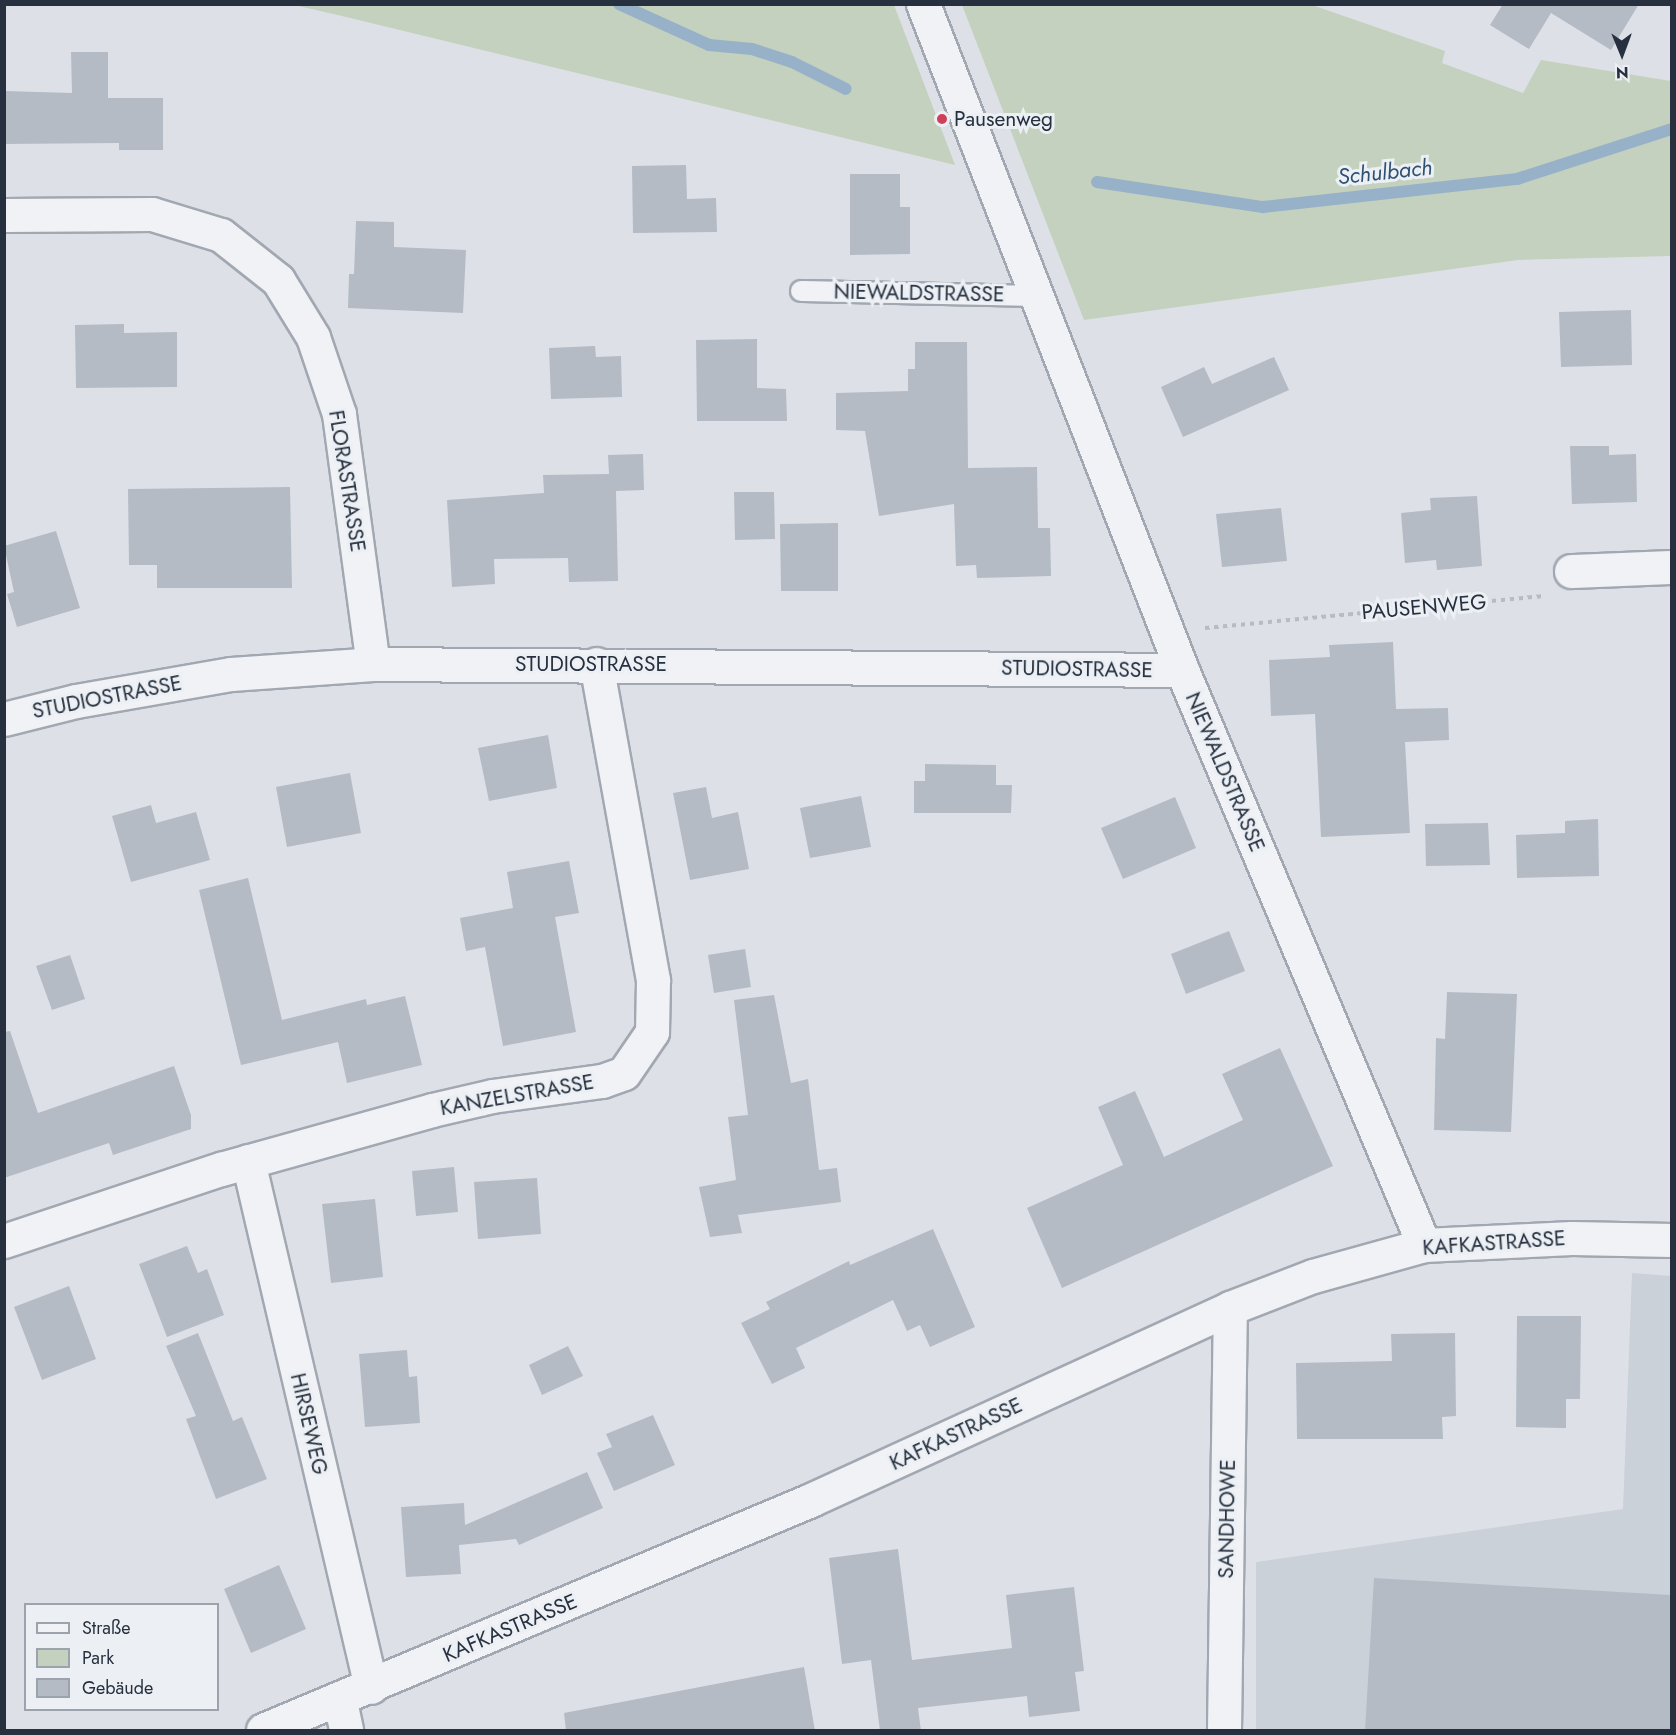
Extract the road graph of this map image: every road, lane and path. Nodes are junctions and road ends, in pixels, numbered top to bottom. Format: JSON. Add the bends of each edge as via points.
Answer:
{"nodes":[{"id":1,"x":923,"y":4,"type":"edge"},
{"id":2,"x":4,"y":215,"type":"edge"},
{"id":3,"x":801,"y":291,"type":"dead end"},
{"id":4,"x":1038,"y":296,"type":"junction"},
{"id":5,"x":1671,"y":567,"type":"edge"},
{"id":6,"x":1571,"y":572,"type":"joint"},
{"id":7,"x":1167,"y":631,"type":"junction"},
{"id":8,"x":374,"y":664,"type":"junction"},
{"id":9,"x":596,"y":664,"type":"junction"},
{"id":10,"x":1182,"y":670,"type":"junction"},
{"id":11,"x":4,"y":719,"type":"edge"},
{"id":12,"x":248,"y":1161,"type":"junction"},
{"id":13,"x":1671,"y":1240,"type":"edge"},
{"id":14,"x":4,"y":1241,"type":"edge"},
{"id":15,"x":1424,"y":1245,"type":"junction"},
{"id":16,"x":1230,"y":1308,"type":"junction"},
{"id":17,"x":371,"y":1687,"type":"junction"},
{"id":18,"x":343,"y":1716,"type":"edge"},
{"id":19,"x":263,"y":1731,"type":"edge"},
{"id":20,"x":1224,"y":1731,"type":"edge"}],
"edges":[{"from":1,"to":4,"type":"street","name":"NIEWALDSTRASSE"},
{"from":2,"to":8,"type":"street","name":"FLORASTRASSE","via":[[152,214],[221,235],[278,280],[313,337],[339,414]]},
{"from":3,"to":4,"type":"lane","name":"NIEWALDSTRASSE"},
{"from":4,"to":7,"type":"street","name":"NIEWALDSTRASSE"},
{"from":5,"to":6,"type":"street"},
{"from":6,"to":7,"type":"path","name":"PAUSENWEG","via":[[1545,596]]},
{"from":7,"to":10,"type":"street","name":"NIEWALDSTRASSE"},
{"from":8,"to":9,"type":"street","name":"STUDIOSTRASSE"},
{"from":8,"to":11,"type":"street","name":"STUDIOSTRASSE","via":[[231,674],[76,701]]},
{"from":9,"to":10,"type":"street","name":"STUDIOSTRASSE"},
{"from":9,"to":12,"type":"street","name":"KANZELSTRASSE","via":[[653,980],[652,1032],[640,1053],[624,1073],[602,1081],[492,1096]]},
{"from":10,"to":15,"type":"street","name":"NIEWALDSTRASSE"},
{"from":12,"to":14,"type":"street","name":"KANZELSTRASSE"},
{"from":12,"to":17,"type":"street","name":"HIRSEWEG"},
{"from":13,"to":15,"type":"street","name":"KAFKASTRASSE","via":[[1572,1238]]},
{"from":15,"to":16,"type":"street","name":"KAFKASTRASSE","via":[[1313,1276]]},
{"from":16,"to":17,"type":"street","name":"KAFKASTRASSE","via":[[811,1500]]},
{"from":16,"to":20,"type":"street","name":"SANDHOWE"},
{"from":17,"to":18,"type":"street","name":"KAFKASTRASSE"},
{"from":18,"to":19,"type":"street","name":"KAFKASTRASSE"}]}
